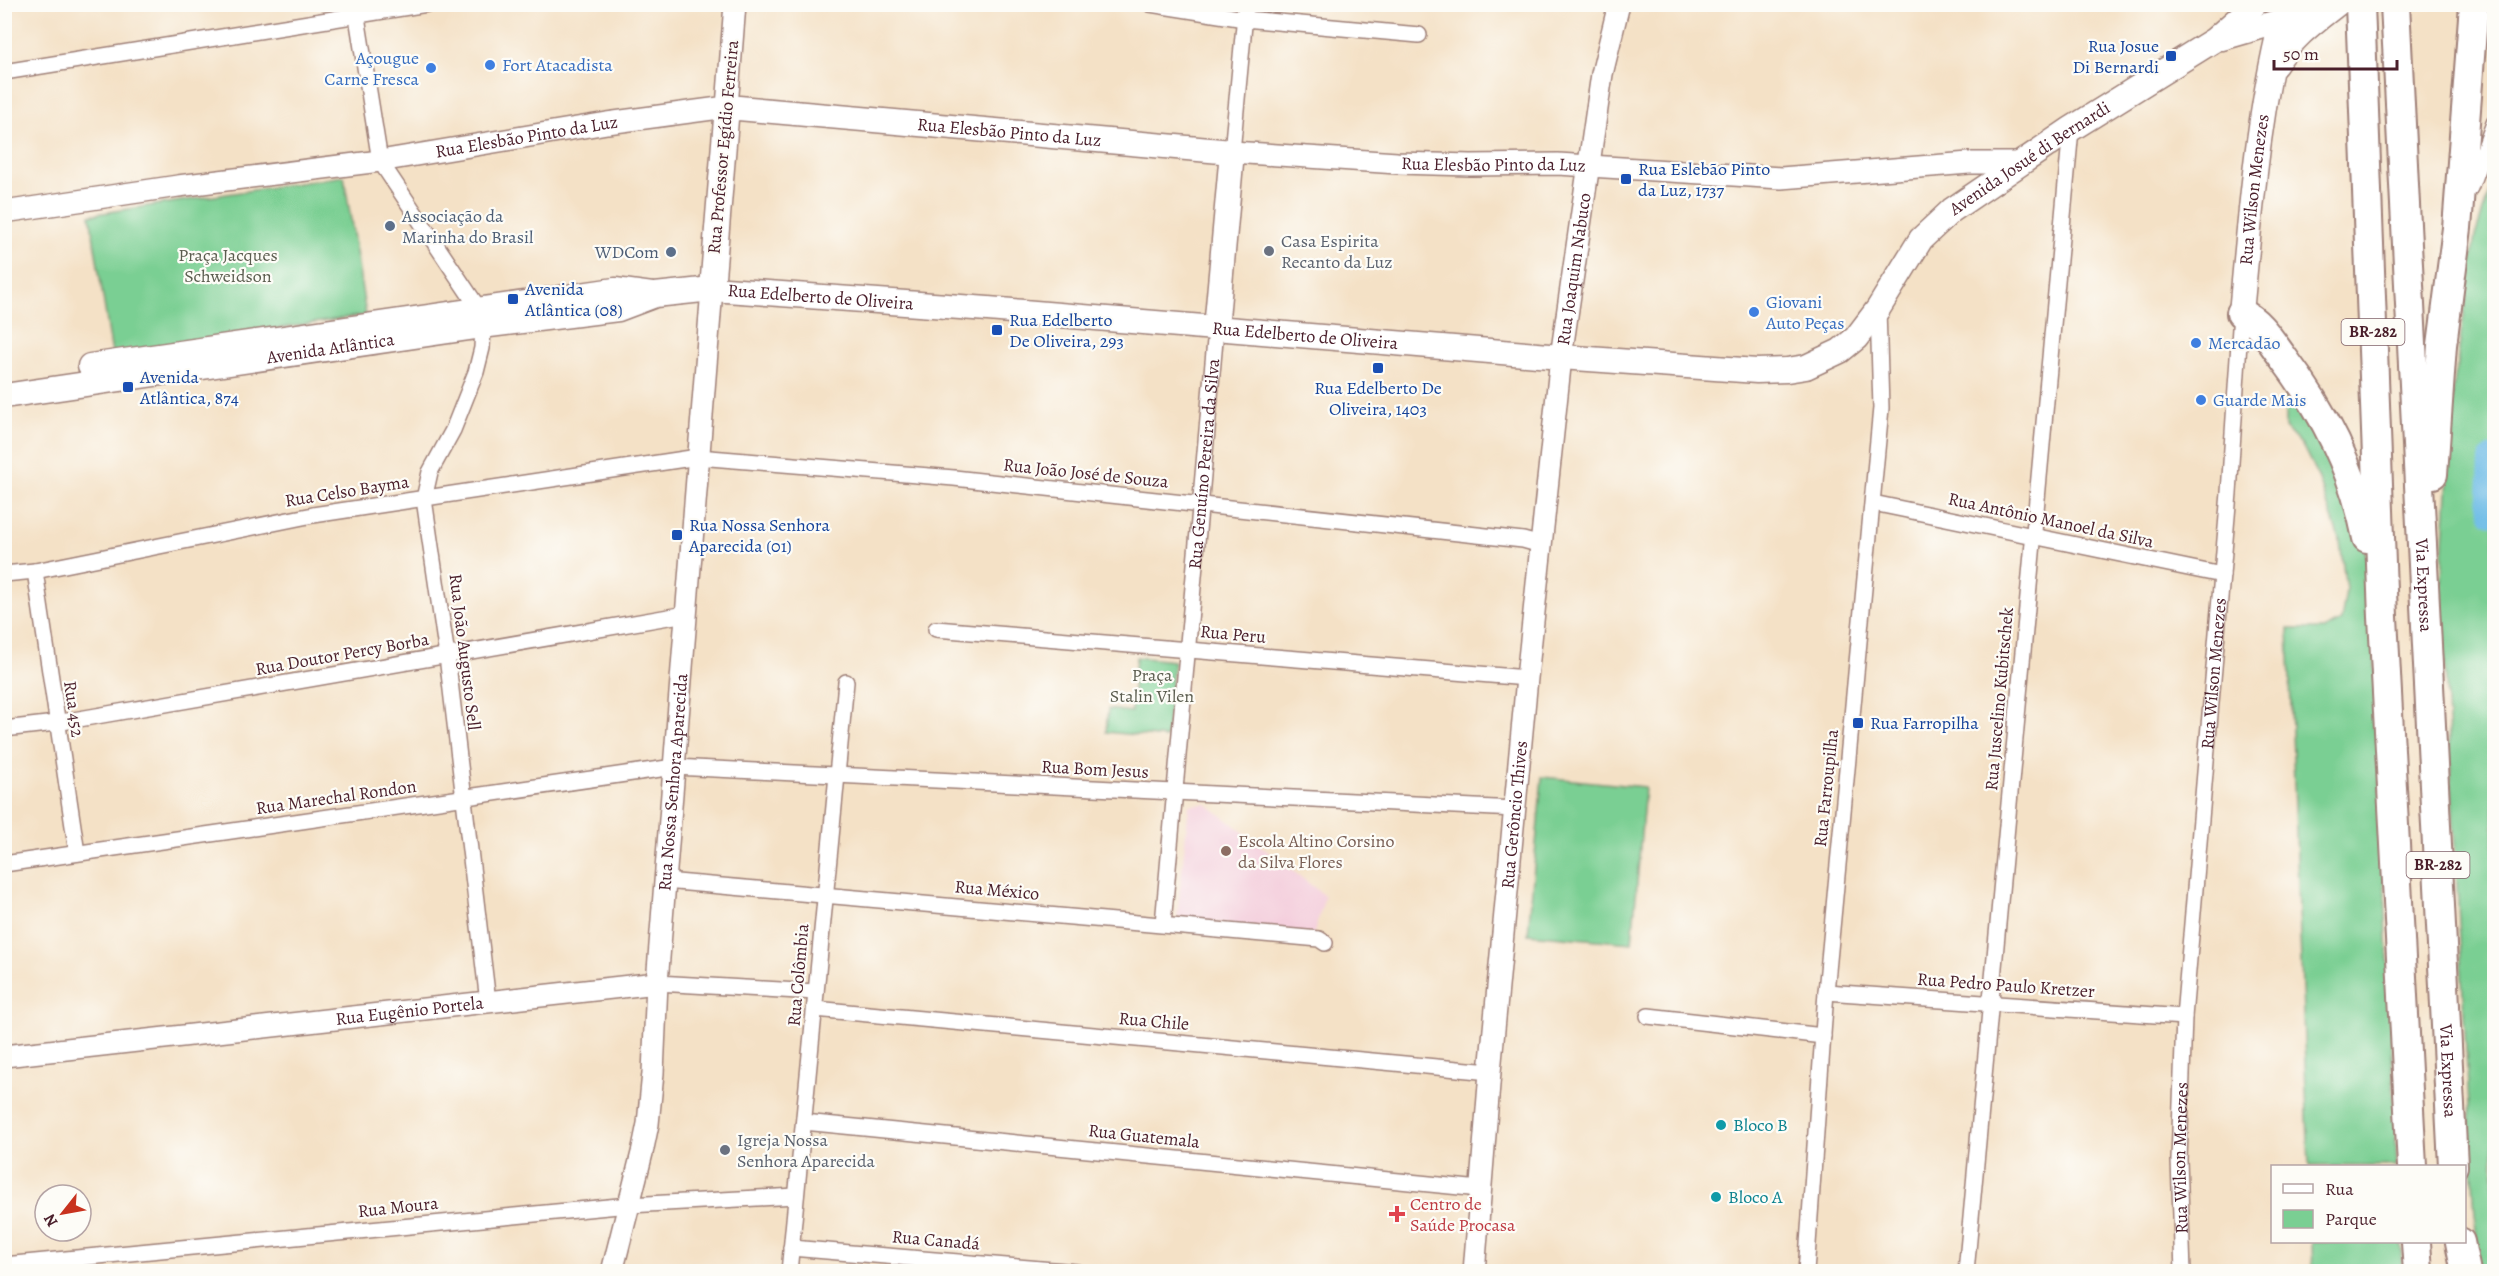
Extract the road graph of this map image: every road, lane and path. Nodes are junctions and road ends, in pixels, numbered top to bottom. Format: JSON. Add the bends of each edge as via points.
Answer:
{"nodes":[{"id":1,"x":427,"y":4,"type":"edge"},
{"id":2,"x":735,"y":4,"type":"edge"},
{"id":3,"x":1150,"y":4,"type":"edge"},
{"id":4,"x":1619,"y":4,"type":"edge"},
{"id":5,"x":2310,"y":4,"type":"edge"},
{"id":6,"x":2337,"y":4,"type":"edge"},
{"id":7,"x":2360,"y":4,"type":"edge"},
{"id":8,"x":2474,"y":4,"type":"edge"},
{"id":9,"x":356,"y":10,"type":"edge"},
{"id":10,"x":1245,"y":12,"type":"edge"},
{"id":11,"x":2283,"y":13,"type":"edge"},
{"id":12,"x":2255,"y":16,"type":"edge"},
{"id":13,"x":2396,"y":18,"type":"edge"},
{"id":14,"x":1419,"y":35,"type":"dead end"},
{"id":15,"x":4,"y":72,"type":"edge"},
{"id":16,"x":2268,"y":77,"type":"junction"},
{"id":17,"x":727,"y":107,"type":"junction"},
{"id":18,"x":2494,"y":123,"type":"edge"},
{"id":19,"x":2071,"y":129,"type":"junction"},
{"id":20,"x":1232,"y":152,"type":"junction"},
{"id":21,"x":380,"y":161,"type":"junction"},
{"id":22,"x":2020,"y":163,"type":"junction"},
{"id":23,"x":1587,"y":167,"type":"junction"},
{"id":24,"x":4,"y":212,"type":"edge"},
{"id":25,"x":2457,"y":228,"type":"junction"},
{"id":26,"x":712,"y":289,"type":"junction"},
{"id":27,"x":1878,"y":309,"type":"junction"},
{"id":28,"x":2241,"y":313,"type":"junction"},
{"id":29,"x":481,"y":318,"type":"junction"},
{"id":30,"x":1216,"y":329,"type":"junction"},
{"id":31,"x":1561,"y":357,"type":"junction"},
{"id":32,"x":4,"y":379,"type":"edge"},
{"id":33,"x":34,"y":383,"type":"junction"},
{"id":34,"x":4,"y":396,"type":"edge"},
{"id":35,"x":698,"y":457,"type":"junction"},
{"id":36,"x":424,"y":499,"type":"junction"},
{"id":37,"x":1873,"y":503,"type":"junction"},
{"id":38,"x":1200,"y":504,"type":"junction"},
{"id":39,"x":2033,"y":538,"type":"junction"},
{"id":40,"x":1541,"y":545,"type":"junction"},
{"id":41,"x":2423,"y":563,"type":"junction"},
{"id":42,"x":35,"y":571,"type":"junction"},
{"id":43,"x":4,"y":574,"type":"edge"},
{"id":44,"x":2222,"y":575,"type":"junction"},
{"id":45,"x":686,"y":614,"type":"junction"},
{"id":46,"x":2383,"y":617,"type":"junction"},
{"id":47,"x":936,"y":629,"type":"dead end"},
{"id":48,"x":1187,"y":650,"type":"junction"},
{"id":49,"x":447,"y":656,"type":"junction"},
{"id":50,"x":1527,"y":678,"type":"junction"},
{"id":51,"x":846,"y":682,"type":"dead end"},
{"id":52,"x":56,"y":723,"type":"junction"},
{"id":53,"x":4,"y":729,"type":"edge"},
{"id":54,"x":674,"y":767,"type":"junction"},
{"id":55,"x":837,"y":775,"type":"junction"},
{"id":56,"x":1175,"y":792,"type":"junction"},
{"id":57,"x":463,"y":798,"type":"junction"},
{"id":58,"x":1515,"y":809,"type":"junction"},
{"id":59,"x":77,"y":853,"type":"junction"},
{"id":60,"x":4,"y":864,"type":"edge"},
{"id":61,"x":665,"y":881,"type":"junction"},
{"id":62,"x":825,"y":895,"type":"junction"},
{"id":63,"x":1163,"y":924,"type":"junction"},
{"id":64,"x":1325,"y":943,"type":"dead end"},
{"id":65,"x":657,"y":983,"type":"junction"},
{"id":66,"x":816,"y":992,"type":"junction"},
{"id":67,"x":1826,"y":992,"type":"junction"},
{"id":68,"x":488,"y":1002,"type":"junction"},
{"id":69,"x":1991,"y":1004,"type":"junction"},
{"id":70,"x":815,"y":1009,"type":"junction"},
{"id":71,"x":1648,"y":1016,"type":"dead end"},
{"id":72,"x":2184,"y":1017,"type":"junction"},
{"id":73,"x":1823,"y":1036,"type":"junction"},
{"id":74,"x":4,"y":1056,"type":"edge"},
{"id":75,"x":1490,"y":1072,"type":"junction"},
{"id":76,"x":804,"y":1122,"type":"junction"},
{"id":77,"x":2412,"y":1165,"type":"edge"},
{"id":78,"x":2453,"y":1165,"type":"edge"},
{"id":79,"x":1480,"y":1189,"type":"junction"},
{"id":80,"x":796,"y":1196,"type":"junction"},
{"id":81,"x":629,"y":1205,"type":"junction"},
{"id":82,"x":2416,"y":1243,"type":"edge"},
{"id":83,"x":2458,"y":1243,"type":"edge"},
{"id":84,"x":2458,"y":1243,"type":"edge"},
{"id":85,"x":792,"y":1248,"type":"junction"},
{"id":86,"x":4,"y":1265,"type":"edge"},
{"id":87,"x":612,"y":1272,"type":"edge"},
{"id":88,"x":789,"y":1272,"type":"edge"},
{"id":89,"x":1077,"y":1272,"type":"edge"},
{"id":90,"x":1474,"y":1272,"type":"edge"},
{"id":91,"x":1806,"y":1272,"type":"edge"},
{"id":92,"x":1966,"y":1272,"type":"edge"},
{"id":93,"x":2183,"y":1272,"type":"edge"},
{"id":94,"x":2418,"y":1272,"type":"edge"},
{"id":95,"x":2458,"y":1272,"type":"edge"},
{"id":96,"x":2466,"y":1272,"type":"edge"}],
"edges":[{"from":1,"to":9,"type":"street"},
{"from":2,"to":17,"type":"main road","name":"Rua Professor Egídio Ferreira"},
{"from":3,"to":10,"type":"street"},
{"from":4,"to":23,"type":"main road","name":"Rua Joaquim Nabuco","via":[[1602,74]]},
{"from":5,"to":11,"type":"main road","name":"Avenida Josué di Bernardi"},
{"from":6,"to":16,"type":"main road","via":[[2302,30]]},
{"from":7,"to":46,"type":"highway","number":"BR-282"},
{"from":8,"to":25,"type":"highway"},
{"from":9,"to":15,"type":"street"},
{"from":9,"to":21,"type":"street"},
{"from":10,"to":14,"type":"street"},
{"from":10,"to":20,"type":"street","name":"Rua Genuíno Pereira da Silva"},
{"from":11,"to":12,"type":"main road","name":"Avenida Josué di Bernardi"},
{"from":11,"to":16,"type":"main road","name":"Rua Wilson Menezes"},
{"from":12,"to":16,"type":"main road","name":"Rua Wilson Menezes"},
{"from":12,"to":19,"type":"main road","name":"Avenida Josué di Bernardi"},
{"from":13,"to":41,"type":"highway","name":"Via Expressa","number":"BR-282"},
{"from":16,"to":28,"type":"main road","name":"Rua Wilson Menezes"},
{"from":17,"to":20,"type":"main road","name":"Rua Elesbão Pinto da Luz"},
{"from":17,"to":21,"type":"main road","name":"Rua Elesbão Pinto da Luz"},
{"from":17,"to":26,"type":"main road","name":"Rua Professor Egídio Ferreira"},
{"from":18,"to":25,"type":"street"},
{"from":19,"to":22,"type":"main road","name":"Avenida Josué di Bernardi"},
{"from":19,"to":39,"type":"street","name":"Rua Juscelino Kubitschek"},
{"from":20,"to":23,"type":"main road","name":"Rua Elesbão Pinto da Luz","via":[[1397,163]]},
{"from":20,"to":30,"type":"main road","name":"Rua Genuíno Pereira da Silva"},
{"from":21,"to":24,"type":"main road","name":"Rua Elesbão Pinto da Luz"},
{"from":21,"to":29,"type":"street"},
{"from":22,"to":23,"type":"main road","name":"Rua Elesbão Pinto da Luz","via":[[1781,178]]},
{"from":22,"to":27,"type":"main road","name":"Avenida Josué di Bernardi","via":[[1936,223],[1908,256]]},
{"from":23,"to":31,"type":"main road","name":"Rua Joaquim Nabuco"},
{"from":25,"to":41,"type":"highway","via":[[2442,345]]},
{"from":26,"to":29,"type":"main road","name":"Avenida Atlântica"},
{"from":26,"to":30,"type":"main road","name":"Rua Edelberto de Oliveira"},
{"from":26,"to":35,"type":"main road","name":"Rua Nossa Senhora Aparecida"},
{"from":27,"to":31,"type":"main road","name":"Rua Edelberto de Oliveira","via":[[1856,338],[1840,351],[1814,364],[1787,370]]},
{"from":27,"to":37,"type":"street","name":"Rua Farroupilha","via":[[1881,408]]},
{"from":28,"to":44,"type":"street","name":"Rua Wilson Menezes"},
{"from":28,"to":46,"type":"highway","via":[[2258,323],[2301,382],[2343,457],[2356,487]]},
{"from":29,"to":33,"type":"main road","name":"Avenida Atlântica"},
{"from":29,"to":36,"type":"street","name":"Rua João Augusto Sell","via":[[482,348],[469,395],[430,472]]},
{"from":30,"to":31,"type":"main road","name":"Rua Edelberto de Oliveira"},
{"from":30,"to":38,"type":"street","name":"Rua Genuíno Pereira da Silva"},
{"from":31,"to":40,"type":"main road","name":"Rua Gerôncio Thives"},
{"from":32,"to":33,"type":"main road","name":"Avenida Atlântica"},
{"from":33,"to":34,"type":"main road","name":"Avenida Atlântica"},
{"from":35,"to":36,"type":"street","name":"Rua Celso Bayma"},
{"from":35,"to":38,"type":"street","name":"Rua João José de Souza"},
{"from":35,"to":45,"type":"main road","name":"Rua Nossa Senhora Aparecida"},
{"from":36,"to":42,"type":"street","name":"Rua Celso Bayma","via":[[313,515]]},
{"from":36,"to":49,"type":"street","name":"Rua João Augusto Sell"},
{"from":37,"to":39,"type":"street","name":"Rua Antônio Manoel da Silva"},
{"from":37,"to":67,"type":"street","name":"Rua Farroupilha"},
{"from":38,"to":40,"type":"street","name":"Rua João José de Souza"},
{"from":38,"to":48,"type":"street","name":"Rua Genuíno Pereira da Silva"},
{"from":39,"to":44,"type":"street","name":"Rua Antônio Manoel da Silva"},
{"from":39,"to":69,"type":"street","name":"Rua Juscelino Kubitschek"},
{"from":40,"to":50,"type":"main road","name":"Rua Gerôncio Thives"},
{"from":41,"to":78,"type":"highway","name":"Via Expressa","number":"BR-282"},
{"from":42,"to":43,"type":"street","name":"Rua Celso Bayma"},
{"from":42,"to":52,"type":"street","name":"Rua 452"},
{"from":44,"to":72,"type":"street","name":"Rua Wilson Menezes"},
{"from":45,"to":49,"type":"street","name":"Rua Doutor Percy Borba"},
{"from":45,"to":54,"type":"main road","name":"Rua Nossa Senhora Aparecida"},
{"from":46,"to":77,"type":"highway","number":"BR-282"},
{"from":47,"to":48,"type":"street","name":"Rua Peru"},
{"from":48,"to":50,"type":"street","name":"Rua Peru"},
{"from":48,"to":56,"type":"street","name":"Rua Genuíno Pereira da Silva"},
{"from":49,"to":52,"type":"street","name":"Rua Doutor Percy Borba"},
{"from":49,"to":57,"type":"street","name":"Rua João Augusto Sell"},
{"from":50,"to":58,"type":"main road","name":"Rua Gerôncio Thives"},
{"from":51,"to":55,"type":"street","name":"Rua Colômbia"},
{"from":52,"to":53,"type":"street","name":"Rua Doutor Percy Borba"},
{"from":52,"to":59,"type":"street","name":"Rua 452"},
{"from":54,"to":55,"type":"street","name":"Rua Bom Jesus"},
{"from":54,"to":57,"type":"street","name":"Rua Marechal Rondon"},
{"from":54,"to":61,"type":"main road","name":"Rua Nossa Senhora Aparecida"},
{"from":55,"to":56,"type":"street","name":"Rua Bom Jesus"},
{"from":55,"to":62,"type":"street","name":"Rua Colômbia"},
{"from":56,"to":58,"type":"street","name":"Rua Bom Jesus"},
{"from":56,"to":63,"type":"street","name":"Rua Genuíno Pereira da Silva"},
{"from":57,"to":59,"type":"street","name":"Rua Marechal Rondon"},
{"from":57,"to":68,"type":"street","name":"Rua João Augusto Sell"},
{"from":58,"to":75,"type":"main road","name":"Rua Gerôncio Thives"},
{"from":59,"to":60,"type":"street","name":"Rua Marechal Rondon"},
{"from":61,"to":62,"type":"street","name":"Rua México"},
{"from":61,"to":65,"type":"main road","name":"Rua Nossa Senhora Aparecida"},
{"from":62,"to":63,"type":"street","name":"Rua México"},
{"from":62,"to":66,"type":"street","name":"Rua Colômbia"},
{"from":63,"to":64,"type":"street","name":"Rua México","via":[[1319,939]]},
{"from":65,"to":66,"type":"street","name":"Rua Eugênio Portela"},
{"from":65,"to":68,"type":"main road","name":"Rua Eugênio Portela"},
{"from":65,"to":81,"type":"main road","name":"Rua Nossa Senhora Aparecida","via":[[648,1124]]},
{"from":66,"to":70,"type":"street","name":"Rua Colômbia"},
{"from":67,"to":69,"type":"street","name":"Rua Pedro Paulo Kretzer"},
{"from":67,"to":73,"type":"street","name":"Rua Farroupilha"},
{"from":68,"to":74,"type":"main road","name":"Rua Eugênio Portela"},
{"from":69,"to":72,"type":"street","name":"Rua Pedro Paulo Kretzer"},
{"from":69,"to":92,"type":"street","name":"Rua Juscelino Kubitschek"},
{"from":70,"to":75,"type":"street","name":"Rua Chile"},
{"from":70,"to":76,"type":"street","name":"Rua Colômbia"},
{"from":71,"to":73,"type":"street"},
{"from":72,"to":93,"type":"street","name":"Rua Wilson Menezes","via":[[2179,1160]]},
{"from":73,"to":91,"type":"street","name":"Rua Farroupilha"},
{"from":75,"to":79,"type":"main road","name":"Rua Gerôncio Thives"},
{"from":76,"to":79,"type":"street","name":"Rua Guatemala"},
{"from":76,"to":80,"type":"street","name":"Rua Colômbia"},
{"from":79,"to":90,"type":"main road","name":"Rua Gerôncio Thives"},
{"from":80,"to":81,"type":"street","name":"Rua Moura"},
{"from":80,"to":85,"type":"street","name":"Rua Colômbia"},
{"from":81,"to":86,"type":"street","name":"Rua Moura"},
{"from":81,"to":87,"type":"main road","name":"Rua Nossa Senhora Aparecida"},
{"from":82,"to":94,"type":"highway"},
{"from":83,"to":95,"type":"highway"},
{"from":84,"to":96,"type":"highway"},
{"from":85,"to":88,"type":"street","name":"Rua Colômbia"},
{"from":85,"to":89,"type":"street","name":"Rua Canadá"}]}
